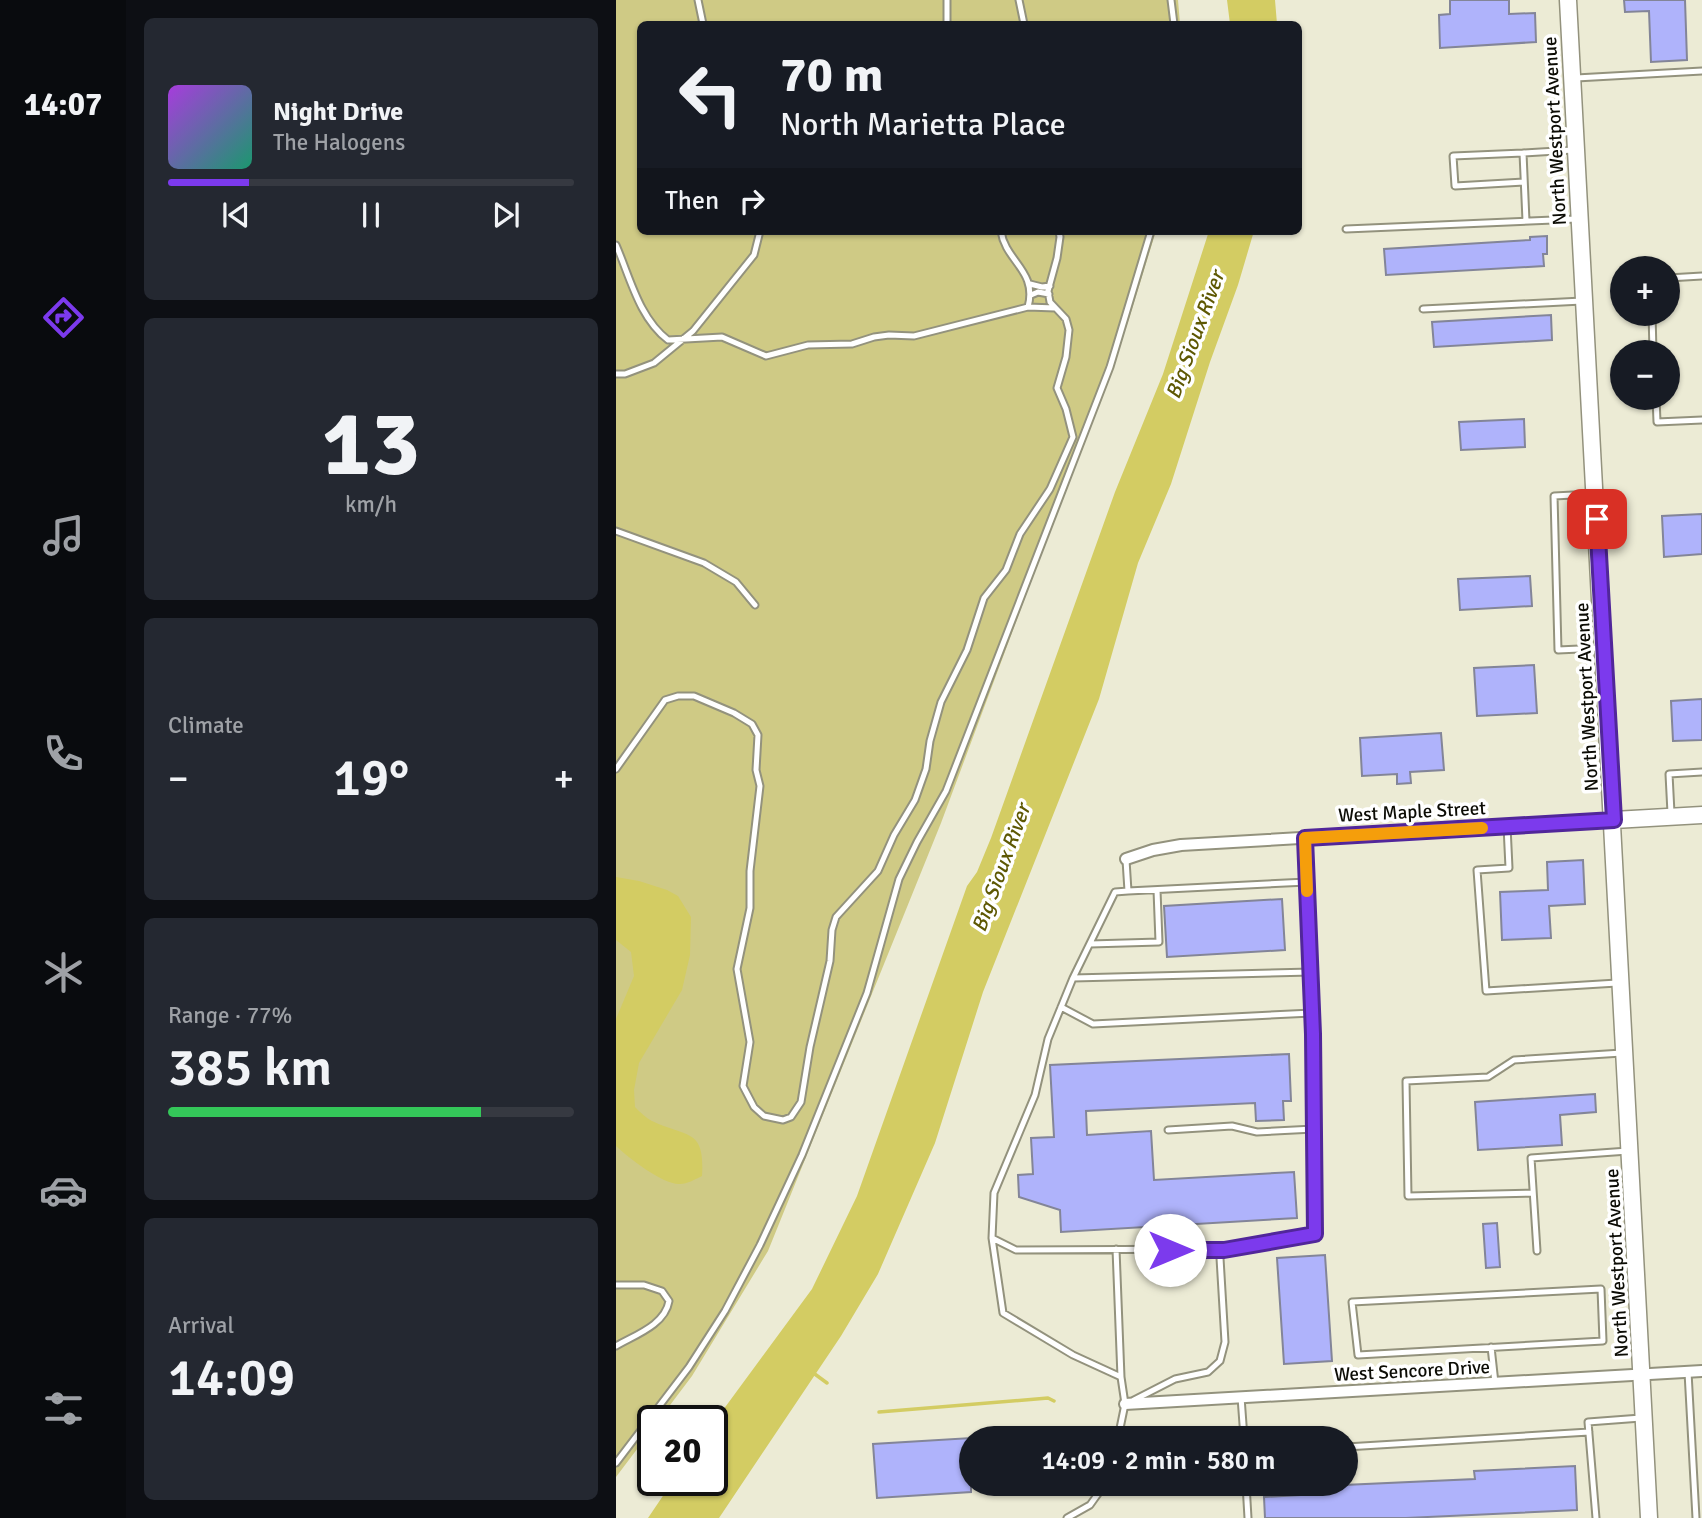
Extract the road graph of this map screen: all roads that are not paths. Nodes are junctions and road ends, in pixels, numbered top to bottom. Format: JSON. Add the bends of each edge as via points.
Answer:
{"nodes":[{"id":1,"x":698,"y":0,"type":"edge"},
{"id":2,"x":947,"y":0,"type":"edge"},
{"id":3,"x":1018,"y":0,"type":"edge"},
{"id":4,"x":1171,"y":0,"type":"edge"},
{"id":5,"x":1568,"y":0,"type":"edge"},
{"id":6,"x":702,"y":21,"type":"edge"},
{"id":7,"x":947,"y":21,"type":"edge"},
{"id":8,"x":1023,"y":21,"type":"edge"},
{"id":9,"x":1174,"y":21,"type":"edge"},
{"id":10,"x":1702,"y":71,"type":"edge"},
{"id":11,"x":1572,"y":78,"type":"junction"},
{"id":12,"x":1576,"y":150,"type":"junction"},
{"id":13,"x":1523,"y":153,"type":"junction"},
{"id":14,"x":1524,"y":182,"type":"junction"},
{"id":15,"x":1580,"y":219,"type":"junction"},
{"id":16,"x":1526,"y":221,"type":"junction"},
{"id":17,"x":1346,"y":229,"type":"dead end"},
{"id":18,"x":759,"y":235,"type":"edge"},
{"id":19,"x":1002,"y":235,"type":"edge"},
{"id":20,"x":1060,"y":235,"type":"edge"},
{"id":21,"x":1150,"y":235,"type":"edge"},
{"id":22,"x":616,"y":245,"type":"edge"},
{"id":23,"x":1702,"y":276,"type":"edge"},
{"id":24,"x":1680,"y":277,"type":"edge"},
{"id":25,"x":1030,"y":284,"type":"junction"},
{"id":26,"x":1049,"y":286,"type":"junction"},
{"id":27,"x":1049,"y":294,"type":"junction"},
{"id":28,"x":1031,"y":295,"type":"junction"},
{"id":29,"x":1585,"y":301,"type":"junction"},
{"id":30,"x":1028,"y":307,"type":"junction"},
{"id":31,"x":1057,"y":309,"type":"junction"},
{"id":32,"x":1423,"y":309,"type":"dead end"},
{"id":33,"x":684,"y":339,"type":"junction"},
{"id":34,"x":616,"y":374,"type":"edge"},
{"id":35,"x":1657,"y":410,"type":"edge"},
{"id":36,"x":1702,"y":420,"type":"edge"},
{"id":37,"x":1595,"y":494,"type":"junction"},
{"id":38,"x":616,"y":531,"type":"edge"},
{"id":39,"x":755,"y":605,"type":"dead end"},
{"id":40,"x":1604,"y":648,"type":"junction"},
{"id":41,"x":616,"y":769,"type":"edge"},
{"id":42,"x":1702,"y":772,"type":"edge"},
{"id":43,"x":1702,"y":815,"type":"edge"},
{"id":44,"x":1672,"y":816,"type":"junction"},
{"id":45,"x":1614,"y":820,"type":"junction"},
{"id":46,"x":1507,"y":826,"type":"junction"},
{"id":47,"x":1305,"y":838,"type":"junction"},
{"id":48,"x":1126,"y":859,"type":"joint"},
{"id":49,"x":1307,"y":882,"type":"junction"},
{"id":50,"x":1157,"y":890,"type":"junction"},
{"id":51,"x":1128,"y":891,"type":"junction"},
{"id":52,"x":1090,"y":944,"type":"junction"},
{"id":53,"x":1311,"y":972,"type":"junction"},
{"id":54,"x":1073,"y":978,"type":"junction"},
{"id":55,"x":1622,"y":983,"type":"junction"},
{"id":56,"x":1061,"y":1007,"type":"junction"},
{"id":57,"x":1312,"y":1013,"type":"junction"},
{"id":58,"x":1626,"y":1053,"type":"junction"},
{"id":59,"x":1314,"y":1129,"type":"junction"},
{"id":60,"x":1168,"y":1130,"type":"dead end"},
{"id":61,"x":1631,"y":1151,"type":"junction"},
{"id":62,"x":1533,"y":1193,"type":"junction"},
{"id":63,"x":1315,"y":1234,"type":"joint"},
{"id":64,"x":992,"y":1238,"type":"junction"},
{"id":65,"x":1116,"y":1250,"type":"junction"},
{"id":66,"x":1224,"y":1250,"type":"junction"},
{"id":67,"x":1537,"y":1251,"type":"dead end"},
{"id":68,"x":616,"y":1285,"type":"edge"},
{"id":69,"x":616,"y":1346,"type":"edge"},
{"id":70,"x":1492,"y":1347,"type":"junction"},
{"id":71,"x":1702,"y":1371,"type":"edge"},
{"id":72,"x":1688,"y":1372,"type":"junction"},
{"id":73,"x":1642,"y":1374,"type":"junction"},
{"id":74,"x":1121,"y":1377,"type":"junction"},
{"id":75,"x":1495,"y":1383,"type":"junction"},
{"id":76,"x":1241,"y":1397,"type":"junction"},
{"id":77,"x":1125,"y":1404,"type":"junction"},
{"id":78,"x":1644,"y":1418,"type":"junction"},
{"id":79,"x":1120,"y":1426,"type":"edge"},
{"id":80,"x":1243,"y":1426,"type":"edge"},
{"id":81,"x":1589,"y":1432,"type":"junction"},
{"id":82,"x":1358,"y":1446,"type":"edge"},
{"id":83,"x":616,"y":1463,"type":"edge"},
{"id":84,"x":1096,"y":1496,"type":"edge"},
{"id":85,"x":1247,"y":1496,"type":"edge"},
{"id":86,"x":1067,"y":1518,"type":"edge"},
{"id":87,"x":1248,"y":1518,"type":"edge"},
{"id":88,"x":1596,"y":1518,"type":"edge"},
{"id":89,"x":1650,"y":1518,"type":"edge"},
{"id":90,"x":1696,"y":1518,"type":"edge"}],
"edges":[{"from":1,"to":6,"type":"lane"},
{"from":2,"to":7,"type":"lane"},
{"from":3,"to":8,"type":"lane"},
{"from":4,"to":9,"type":"lane"},
{"from":5,"to":11,"type":"main road","name":"North Westport Avenue"},
{"from":10,"to":11,"type":"lane"},
{"from":11,"to":12,"type":"main road","name":"North Westport Avenue"},
{"from":12,"to":13,"type":"lane"},
{"from":12,"to":15,"type":"main road","name":"North Westport Avenue"},
{"from":13,"to":14,"type":"lane"},
{"from":13,"to":14,"type":"lane","via":[[1453,156],[1455,186]]},
{"from":14,"to":16,"type":"lane"},
{"from":15,"to":16,"type":"lane"},
{"from":15,"to":29,"type":"main road","name":"North Westport Avenue"},
{"from":16,"to":17,"type":"lane"},
{"from":18,"to":33,"type":"lane","via":[[754,255]]},
{"from":19,"to":25,"type":"lane"},
{"from":20,"to":26,"type":"lane"},
{"from":21,"to":83,"type":"lane","via":[[1110,367],[946,791],[899,878],[867,993],[802,1155],[725,1311]]},
{"from":22,"to":33,"type":"lane","via":[[643,312],[656,331],[667,340]]},
{"from":23,"to":24,"type":"lane"},
{"from":25,"to":26,"type":"lane"},
{"from":25,"to":28,"type":"lane"},
{"from":26,"to":27,"type":"lane"},
{"from":27,"to":28,"type":"lane"},
{"from":27,"to":31,"type":"lane"},
{"from":28,"to":30,"type":"lane"},
{"from":29,"to":32,"type":"lane"},
{"from":29,"to":37,"type":"main road","name":"North Westport Avenue"},
{"from":30,"to":31,"type":"lane"},
{"from":30,"to":33,"type":"lane","via":[[914,336],[808,345],[766,356],[722,337]]},
{"from":31,"to":41,"type":"lane","via":[[1069,330],[1057,388],[1073,437],[1050,489],[1020,534],[1006,570],[984,598],[967,650],[938,710],[915,800],[878,871],[836,917],[801,1102],[791,1117],[764,1116],[748,1100],[743,1086],[750,1042],[737,969],[750,908],[760,786],[758,735],[752,724],[734,713],[694,696],[678,696],[665,700]]},
{"from":33,"to":34,"type":"lane","via":[[654,362]]},
{"from":35,"to":36,"type":"lane","via":[[1657,422]]},
{"from":37,"to":40,"type":"main road","name":"North Westport Avenue"},
{"from":37,"to":40,"type":"lane","via":[[1555,496],[1558,650]]},
{"from":38,"to":39,"type":"lane","via":[[704,563],[736,582]]},
{"from":40,"to":45,"type":"main road","name":"North Westport Avenue"},
{"from":42,"to":44,"type":"lane","via":[[1669,774]]},
{"from":43,"to":44,"type":"main road","name":"West Maple Street"},
{"from":44,"to":45,"type":"main road","name":"West Maple Street"},
{"from":45,"to":46,"type":"street","name":"West Maple Street"},
{"from":45,"to":55,"type":"main road","name":"North Westport Avenue"},
{"from":46,"to":47,"type":"street","name":"West Maple Street"},
{"from":46,"to":55,"type":"lane","via":[[1509,868],[1477,870],[1486,991]]},
{"from":47,"to":48,"type":"street","name":"West Maple Street","via":[[1166,847]]},
{"from":47,"to":49,"type":"street"},
{"from":48,"to":51,"type":"lane"},
{"from":49,"to":50,"type":"lane"},
{"from":49,"to":53,"type":"street"},
{"from":50,"to":51,"type":"lane"},
{"from":50,"to":52,"type":"lane","via":[[1159,942]]},
{"from":51,"to":52,"type":"lane","via":[[1115,892]]},
{"from":52,"to":54,"type":"lane"},
{"from":53,"to":54,"type":"lane"},
{"from":53,"to":57,"type":"street"},
{"from":54,"to":56,"type":"lane"},
{"from":55,"to":58,"type":"main road","name":"North Westport Avenue"},
{"from":56,"to":57,"type":"lane","via":[[1093,1024]]},
{"from":56,"to":64,"type":"lane","via":[[1035,1095],[994,1193]]},
{"from":57,"to":59,"type":"street"},
{"from":58,"to":61,"type":"main road","name":"North Westport Avenue"},
{"from":58,"to":62,"type":"lane","via":[[1514,1060],[1488,1077],[1406,1081],[1408,1196]]},
{"from":59,"to":60,"type":"lane","via":[[1257,1132],[1232,1126]]},
{"from":59,"to":63,"type":"street"},
{"from":61,"to":62,"type":"lane","via":[[1531,1158]]},
{"from":61,"to":73,"type":"main road","name":"North Westport Avenue"},
{"from":62,"to":67,"type":"lane"},
{"from":63,"to":66,"type":"lane"},
{"from":64,"to":65,"type":"lane","via":[[1016,1250]]},
{"from":64,"to":74,"type":"lane","via":[[1003,1313],[1073,1355]]},
{"from":65,"to":66,"type":"lane"},
{"from":65,"to":74,"type":"lane"},
{"from":66,"to":77,"type":"lane","via":[[1220,1258],[1225,1342],[1220,1360],[1208,1373],[1175,1379]]},
{"from":68,"to":69,"type":"lane","via":[[644,1285],[662,1291],[668,1301],[667,1312],[659,1320]]},
{"from":70,"to":70,"type":"lane","via":[[1357,1355],[1352,1302],[1601,1289],[1604,1341]]},
{"from":70,"to":75,"type":"lane"},
{"from":71,"to":72,"type":"street","name":"West Sencore Drive"},
{"from":72,"to":73,"type":"street","name":"West Sencore Drive"},
{"from":72,"to":90,"type":"lane"},
{"from":73,"to":75,"type":"street","name":"West Sencore Drive"},
{"from":73,"to":78,"type":"main road","name":"North Westport Avenue"},
{"from":74,"to":77,"type":"lane"},
{"from":75,"to":76,"type":"street","name":"West Sencore Drive"},
{"from":76,"to":77,"type":"street","name":"West Sencore Drive"},
{"from":76,"to":80,"type":"lane"},
{"from":77,"to":79,"type":"lane"},
{"from":78,"to":81,"type":"lane","via":[[1588,1422]]},
{"from":78,"to":89,"type":"main road","name":"North Westport Avenue"},
{"from":81,"to":82,"type":"lane"},
{"from":81,"to":88,"type":"lane"},
{"from":84,"to":86,"type":"lane"},
{"from":85,"to":87,"type":"lane"}]}
